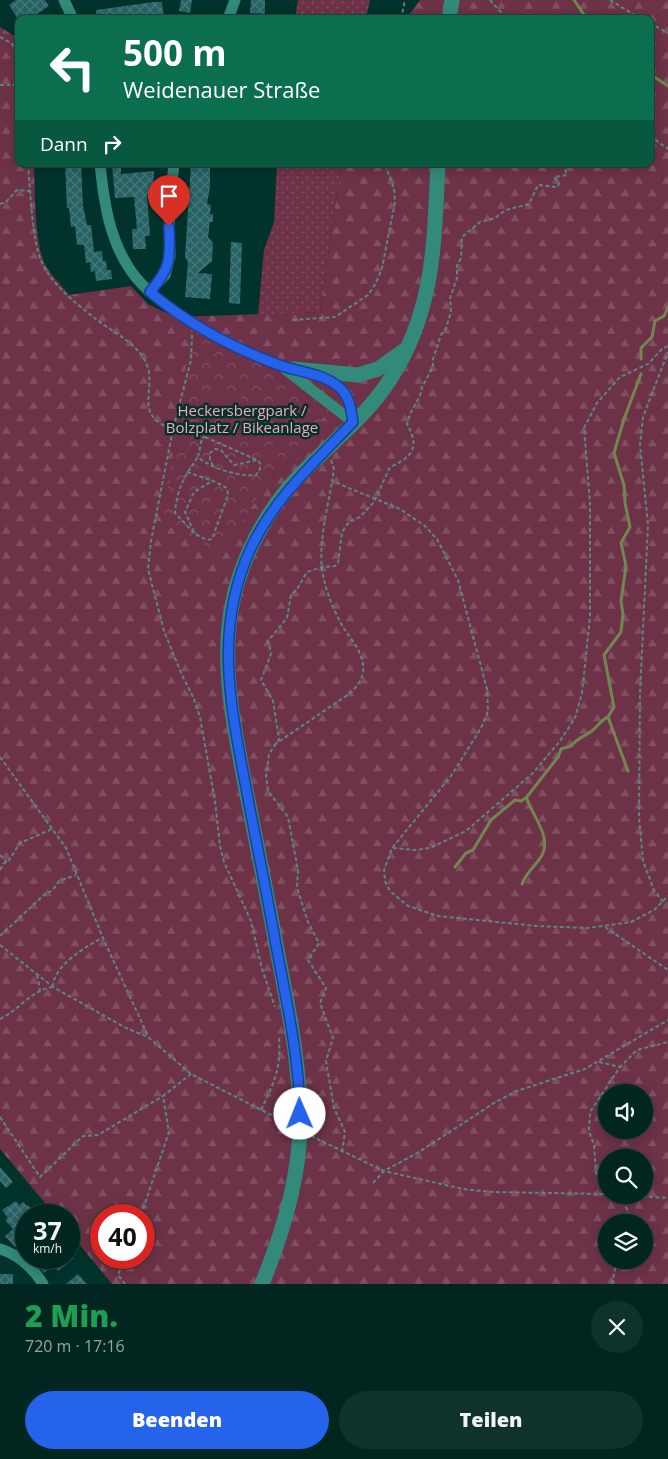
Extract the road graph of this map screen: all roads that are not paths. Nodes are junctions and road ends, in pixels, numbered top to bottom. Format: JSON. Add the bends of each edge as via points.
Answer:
{"nodes":[{"id":1,"x":67,"y":0,"type":"edge"},
{"id":2,"x":235,"y":0,"type":"edge"},
{"id":3,"x":452,"y":0,"type":"edge"},
{"id":4,"x":72,"y":15,"type":"edge"},
{"id":5,"x":229,"y":15,"type":"edge"},
{"id":6,"x":450,"y":15,"type":"edge"},
{"id":7,"x":100,"y":167,"type":"edge"},
{"id":8,"x":174,"y":167,"type":"edge"},
{"id":9,"x":438,"y":167,"type":"edge"},
{"id":10,"x":150,"y":292,"type":"junction"},
{"id":11,"x":407,"y":348,"type":"junction"},
{"id":12,"x":286,"y":367,"type":"junction"},
{"id":13,"x":353,"y":422,"type":"junction"},
{"id":14,"x":0,"y":1249,"type":"edge"},
{"id":15,"x":43,"y":1284,"type":"edge"},
{"id":16,"x":262,"y":1284,"type":"edge"}],
"edges":[{"from":1,"to":4,"type":"street"},
{"from":2,"to":5,"type":"street"},
{"from":3,"to":6,"type":"street"},
{"from":7,"to":10,"type":"street","via":[[104,204],[114,241],[132,272]]},
{"from":8,"to":10,"type":"street","via":[[168,210],[170,256],[165,274]]},
{"from":9,"to":11,"type":"street","via":[[430,281]]},
{"from":10,"to":12,"type":"street","via":[[192,323]]},
{"from":11,"to":12,"type":"street","via":[[378,369],[358,375]]},
{"from":11,"to":13,"type":"street","via":[[384,389]]},
{"from":12,"to":13,"type":"street"},
{"from":12,"to":13,"type":"street","via":[[339,387],[350,404]]},
{"from":13,"to":16,"type":"street","via":[[285,492],[250,549],[231,608],[228,636],[226,667],[233,722],[289,1012],[299,1081],[300,1130],[294,1182],[286,1216]]},
{"from":14,"to":15,"type":"street","via":[[25,1263]]}]}
